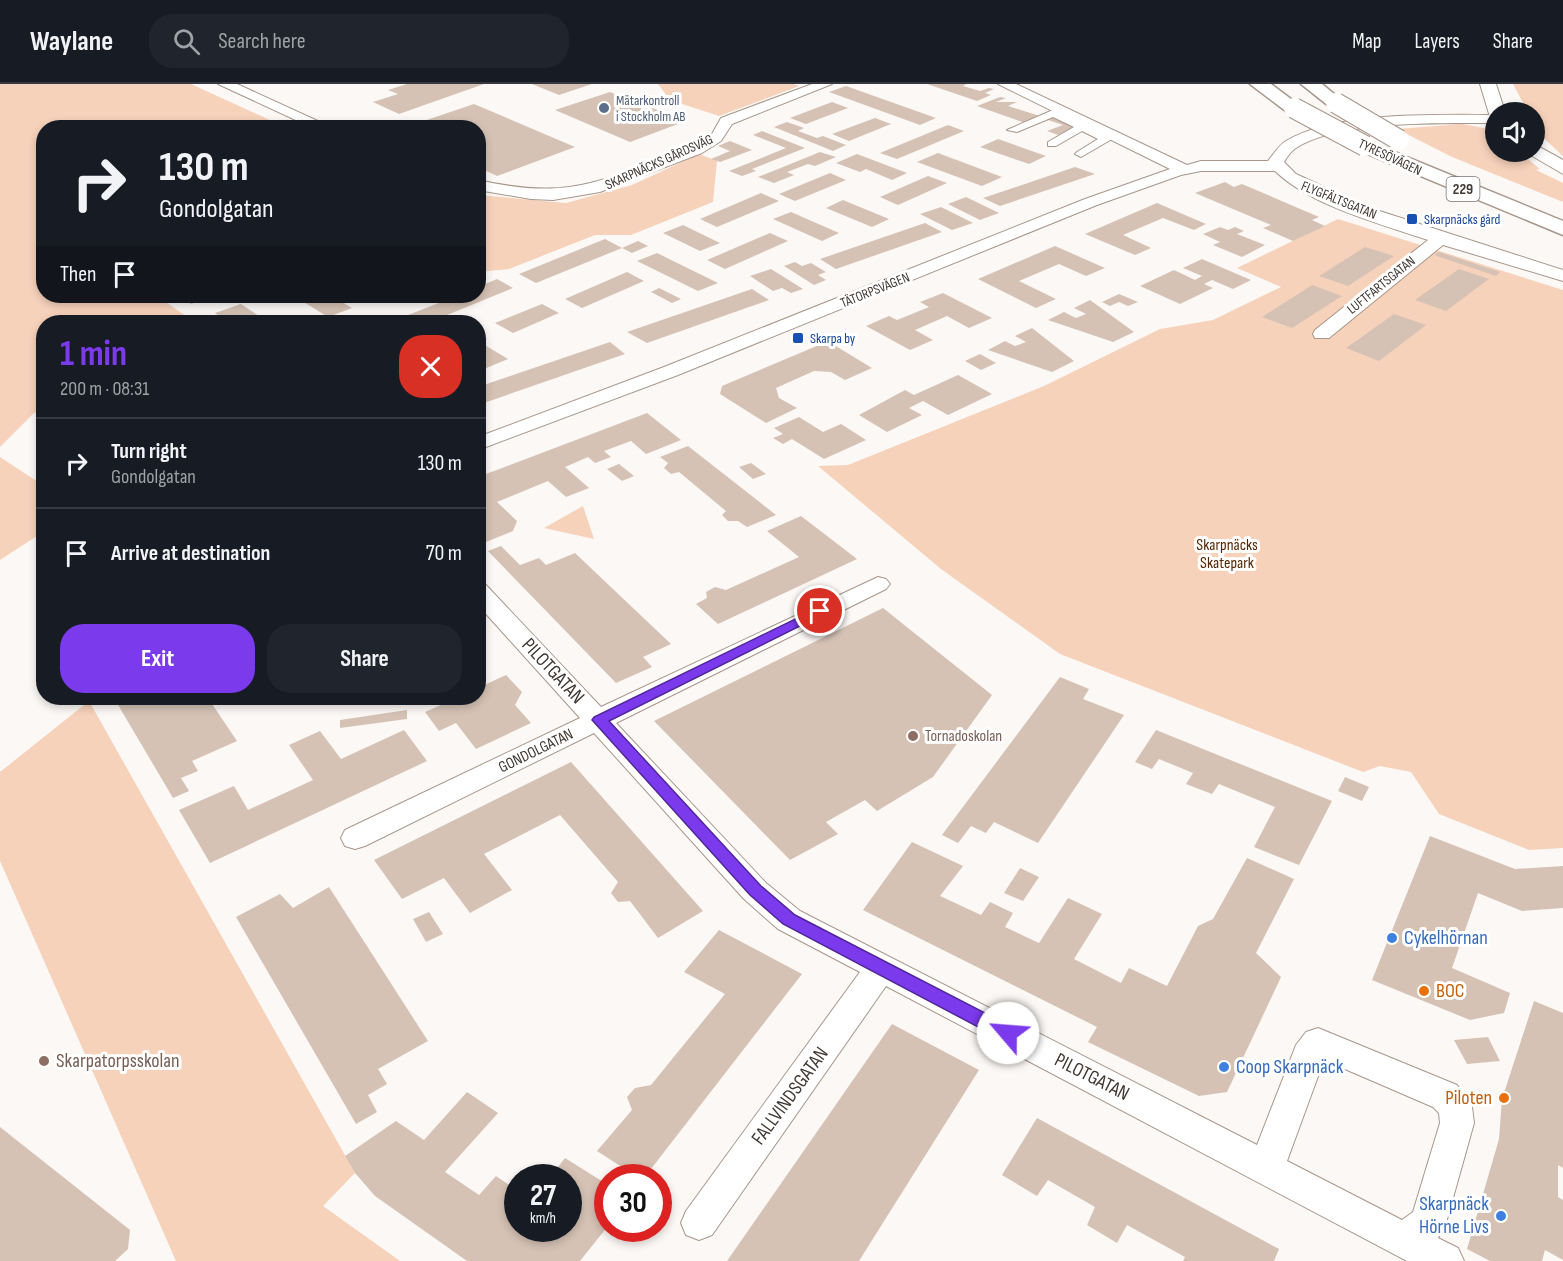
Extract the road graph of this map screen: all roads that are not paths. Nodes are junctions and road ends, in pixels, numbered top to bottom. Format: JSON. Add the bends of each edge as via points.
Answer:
{"nodes":[{"id":1,"x":225,"y":84,"type":"edge"},
{"id":2,"x":825,"y":84,"type":"edge"},
{"id":3,"x":1005,"y":84,"type":"edge"},
{"id":4,"x":1259,"y":84,"type":"edge"},
{"id":5,"x":1310,"y":84,"type":"edge"},
{"id":6,"x":1488,"y":84,"type":"edge"},
{"id":7,"x":1493,"y":102,"type":"edge"},
{"id":8,"x":1485,"y":119,"type":"edge"},
{"id":9,"x":308,"y":120,"type":"edge"},
{"id":10,"x":1082,"y":127,"type":"junction"},
{"id":11,"x":1013,"y":130,"type":"dead end"},
{"id":12,"x":1052,"y":144,"type":"dead end"},
{"id":13,"x":1081,"y":154,"type":"dead end"},
{"id":14,"x":1545,"y":156,"type":"edge"},
{"id":15,"x":1277,"y":166,"type":"junction"},
{"id":16,"x":1563,"y":168,"type":"edge"},
{"id":17,"x":1185,"y":170,"type":"junction"},
{"id":18,"x":486,"y":187,"type":"edge"},
{"id":19,"x":1563,"y":211,"type":"edge"},
{"id":20,"x":1563,"y":229,"type":"edge"},
{"id":21,"x":1441,"y":238,"type":"junction"},
{"id":22,"x":1563,"y":276,"type":"edge"},
{"id":23,"x":1322,"y":333,"type":"dead end"},
{"id":24,"x":486,"y":441,"type":"edge"},
{"id":25,"x":878,"y":584,"type":"dead end"},
{"id":26,"x":486,"y":599,"type":"edge"},
{"id":27,"x":599,"y":720,"type":"junction"},
{"id":28,"x":355,"y":838,"type":"dead end"},
{"id":29,"x":881,"y":968,"type":"junction"},
{"id":30,"x":1268,"y":1167,"type":"junction"},
{"id":31,"x":699,"y":1223,"type":"dead end"},
{"id":32,"x":1400,"y":1250,"type":"edge"},
{"id":33,"x":1445,"y":1261,"type":"edge"}],
"edges":[{"from":1,"to":9,"type":"street"},
{"from":2,"to":18,"type":"street","name":"SKARPNÄCKS GÅRDSVÄG","via":[[726,121],[716,140],[584,193],[551,196]]},
{"from":3,"to":17,"type":"street"},
{"from":4,"to":20,"type":"highway","name":"TYRESÖVÄGEN","number":"229","bridge":true,"via":[[1294,108],[1365,146]]},
{"from":5,"to":19,"type":"highway","name":"TYRESÖVÄGEN","number":"229","bridge":true,"via":[[1399,140]]},
{"from":6,"to":7,"type":"street"},
{"from":8,"to":15,"type":"street","via":[[1336,128],[1291,144],[1275,162]]},
{"from":10,"to":11,"type":"street","via":[[1053,113]]},
{"from":10,"to":12,"type":"street"},
{"from":10,"to":13,"type":"street","via":[[1106,139]]},
{"from":14,"to":16,"type":"street"},
{"from":15,"to":17,"type":"street","name":"TÄTORPSVÄGEN","via":[[1226,164]]},
{"from":15,"to":21,"type":"street","name":"FLYGFÄLTSGATAN","via":[[1303,187]]},
{"from":17,"to":24,"type":"street","name":"TÄTORPSVÄGEN","via":[[1091,202]]},
{"from":21,"to":22,"type":"street","name":"FLYGFÄLTSGATAN"},
{"from":21,"to":23,"type":"street","name":"LUFTFARTSGATAN"},
{"from":25,"to":27,"type":"street","name":"GONDOLGATAN"},
{"from":26,"to":27,"type":"street","name":"PILOTGATAN"},
{"from":27,"to":28,"type":"street","name":"GONDOLGATAN"},
{"from":27,"to":29,"type":"street","name":"PILOTGATAN","via":[[755,891],[789,920]]},
{"from":29,"to":30,"type":"street","name":"PILOTGATAN"},
{"from":29,"to":31,"type":"street","name":"FALLVINDSGATAN"},
{"from":30,"to":32,"type":"street","name":"PILOTGATAN"},
{"from":30,"to":32,"type":"street","via":[[1308,1055],[1318,1042],[1444,1096],[1455,1107],[1457,1123],[1428,1223]]},
{"from":32,"to":33,"type":"street","name":"PILOTGATAN"}]}
